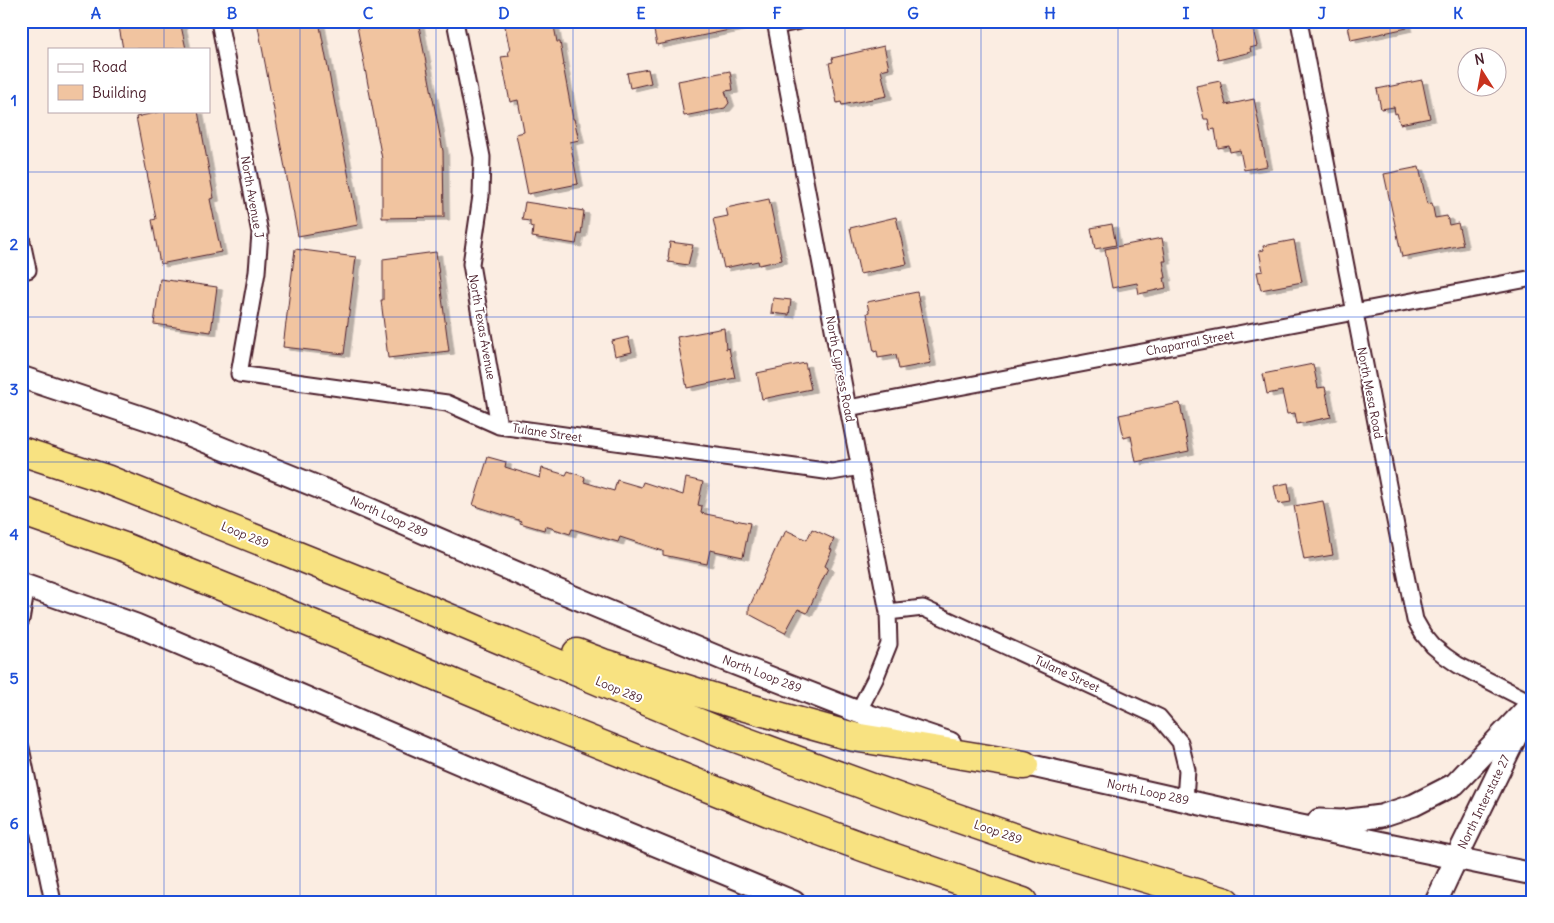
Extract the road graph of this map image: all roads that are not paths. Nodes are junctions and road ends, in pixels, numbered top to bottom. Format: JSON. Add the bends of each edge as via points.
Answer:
{"nodes":[{"id":1,"x":219,"y":21,"type":"edge"},
{"id":2,"x":455,"y":21,"type":"edge"},
{"id":3,"x":800,"y":21,"type":"edge"},
{"id":4,"x":1299,"y":21,"type":"edge"},
{"id":5,"x":775,"y":24,"type":"edge"},
{"id":6,"x":21,"y":237,"type":"edge"},
{"id":7,"x":28,"y":270,"type":"dead end"},
{"id":8,"x":1533,"y":278,"type":"edge"},
{"id":9,"x":1355,"y":313,"type":"junction"},
{"id":10,"x":239,"y":374,"type":"joint"},
{"id":11,"x":21,"y":377,"type":"edge"},
{"id":12,"x":848,"y":408,"type":"junction"},
{"id":13,"x":499,"y":426,"type":"junction"},
{"id":14,"x":21,"y":451,"type":"edge"},
{"id":15,"x":860,"y":467,"type":"junction"},
{"id":16,"x":21,"y":511,"type":"edge"},
{"id":17,"x":24,"y":585,"type":"edge"},
{"id":18,"x":380,"y":589,"type":"junction"},
{"id":19,"x":888,"y":612,"type":"junction"},
{"id":20,"x":21,"y":620,"type":"edge"},
{"id":21,"x":1533,"y":703,"type":"edge"},
{"id":22,"x":858,"y":712,"type":"junction"},
{"id":23,"x":21,"y":748,"type":"edge"},
{"id":24,"x":1024,"y":765,"type":"junction"},
{"id":25,"x":1185,"y":800,"type":"junction"},
{"id":26,"x":1267,"y":818,"type":"junction"},
{"id":27,"x":1456,"y":859,"type":"junction"},
{"id":28,"x":1533,"y":874,"type":"edge"},
{"id":29,"x":780,"y":899,"type":"edge"},
{"id":30,"x":52,"y":902,"type":"edge"},
{"id":31,"x":1023,"y":902,"type":"edge"},
{"id":32,"x":1226,"y":902,"type":"edge"},
{"id":33,"x":1436,"y":902,"type":"edge"}],
"edges":[{"from":1,"to":10,"type":"street","name":"North Avenue J","via":[[260,233],[257,272]]},
{"from":2,"to":13,"type":"street","name":"North Texas Avenue","via":[[482,157],[481,196],[471,264]]},
{"from":3,"to":5,"type":"street"},
{"from":4,"to":9,"type":"street","name":"North Mesa Road"},
{"from":5,"to":12,"type":"street","name":"North Cypress Road"},
{"from":6,"to":7,"type":"street"},
{"from":8,"to":9,"type":"street","name":"Chaparral Street"},
{"from":9,"to":12,"type":"street","name":"Chaparral Street"},
{"from":9,"to":21,"type":"street","name":"North Mesa Road","via":[[1415,620],[1433,646],[1445,656]]},
{"from":10,"to":13,"type":"street","name":"Tulane Street","via":[[447,403]]},
{"from":11,"to":22,"type":"main road","name":"North Loop 289","via":[[174,429],[725,660]]},
{"from":12,"to":15,"type":"street","name":"North Cypress Road"},
{"from":13,"to":15,"type":"street","name":"Tulane Street","via":[[832,472]]},
{"from":14,"to":18,"type":"highway","name":"Loop 289","via":[[106,479]]},
{"from":15,"to":19,"type":"street","name":"North Cypress Road"},
{"from":16,"to":31,"type":"highway","via":[[253,599],[753,806]]},
{"from":17,"to":20,"type":"street"},
{"from":17,"to":29,"type":"main road","via":[[136,625]]},
{"from":18,"to":24,"type":"highway","via":[[514,627],[603,663],[735,704],[845,734]]},
{"from":18,"to":32,"type":"highway","name":"Loop 289","via":[[628,694],[908,801],[1038,846]]},
{"from":19,"to":22,"type":"street","name":"North Cypress Road","via":[[889,644]]},
{"from":19,"to":25,"type":"street","name":"Tulane Street","via":[[924,608],[1159,717],[1180,742],[1187,770]]},
{"from":21,"to":26,"type":"main road","via":[[1455,784],[1414,805],[1381,816],[1342,821]]},
{"from":21,"to":27,"type":"main road","name":"North Interstate 27"},
{"from":22,"to":24,"type":"main road","name":"North Loop 289"},
{"from":23,"to":30,"type":"street"},
{"from":24,"to":25,"type":"main road","name":"North Loop 289"},
{"from":25,"to":26,"type":"main road","name":"North Loop 289"},
{"from":26,"to":27,"type":"main road","name":"North Loop 289"},
{"from":27,"to":28,"type":"main road","name":"North Loop 289"},
{"from":27,"to":33,"type":"main road","name":"North Interstate 27"}]}
